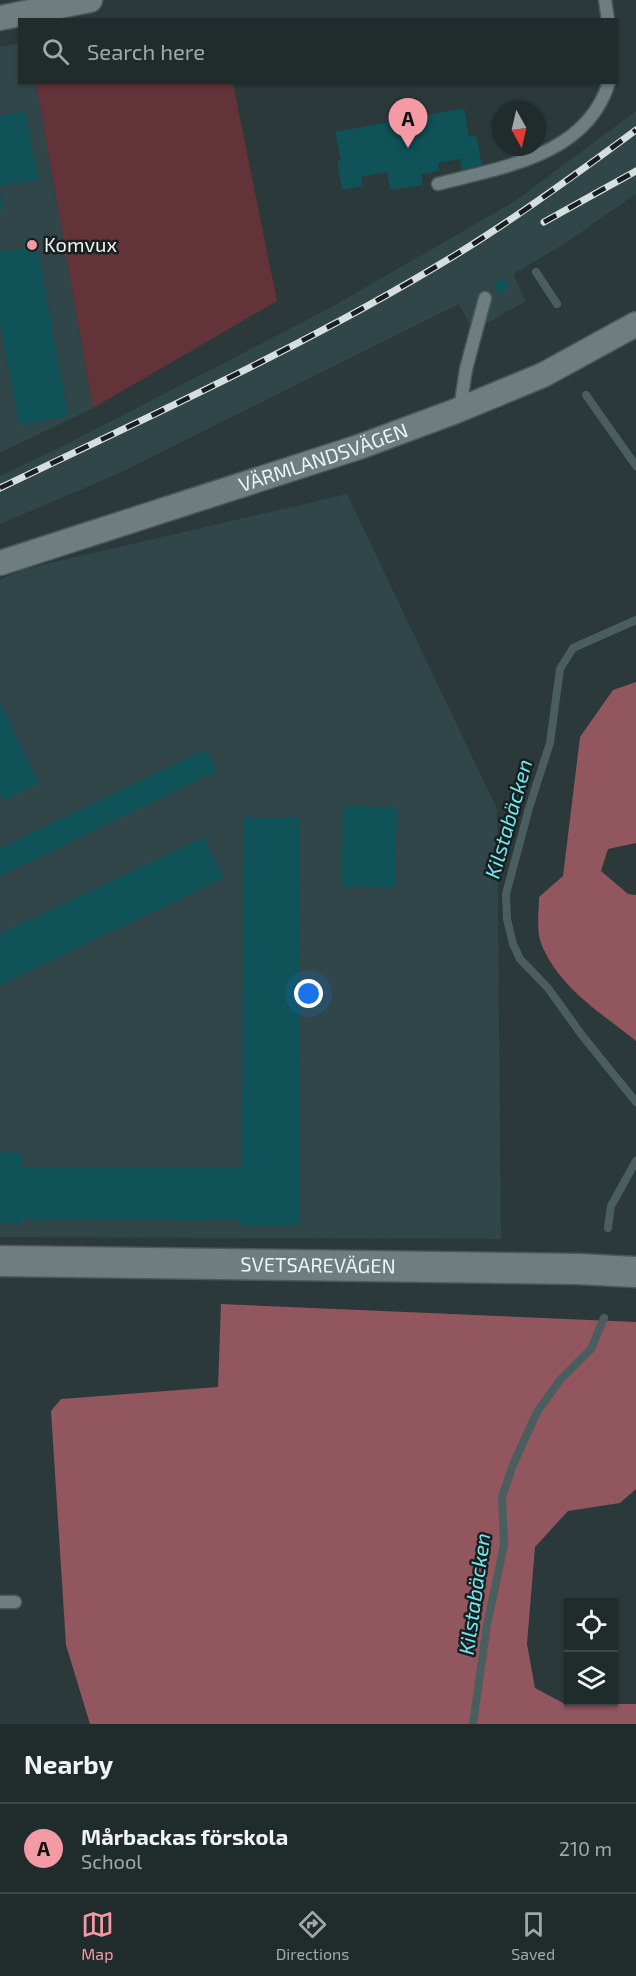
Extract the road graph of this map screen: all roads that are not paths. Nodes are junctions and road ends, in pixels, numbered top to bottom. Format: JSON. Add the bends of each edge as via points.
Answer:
{"nodes":[{"id":1,"x":90,"y":0,"type":"edge"},
{"id":2,"x":605,"y":0,"type":"edge"},
{"id":3,"x":0,"y":18,"type":"edge"},
{"id":4,"x":608,"y":18,"type":"edge"},
{"id":5,"x":608,"y":84,"type":"edge"},
{"id":6,"x":438,"y":184,"type":"dead end"},
{"id":7,"x":485,"y":298,"type":"dead end"},
{"id":8,"x":636,"y":324,"type":"edge"},
{"id":9,"x":460,"y":409,"type":"junction"},
{"id":10,"x":0,"y":563,"type":"edge"},
{"id":11,"x":0,"y":1261,"type":"edge"},
{"id":12,"x":636,"y":1272,"type":"edge"},
{"id":13,"x":0,"y":1602,"type":"edge"},
{"id":14,"x":15,"y":1602,"type":"dead end"}],
"edges":[{"from":1,"to":3,"type":"street"},
{"from":2,"to":4,"type":"lane"},
{"from":5,"to":6,"type":"lane","via":[[597,112],[560,145],[526,160]]},
{"from":7,"to":9,"type":"lane"},
{"from":8,"to":9,"type":"street","name":"VÄRMLANDSVÄGEN","via":[[543,375]]},
{"from":9,"to":10,"type":"street","name":"VÄRMLANDSVÄGEN","via":[[359,447]]},
{"from":11,"to":12,"type":"street","name":"SVETSAREVÄGEN"},
{"from":13,"to":14,"type":"lane"}]}
